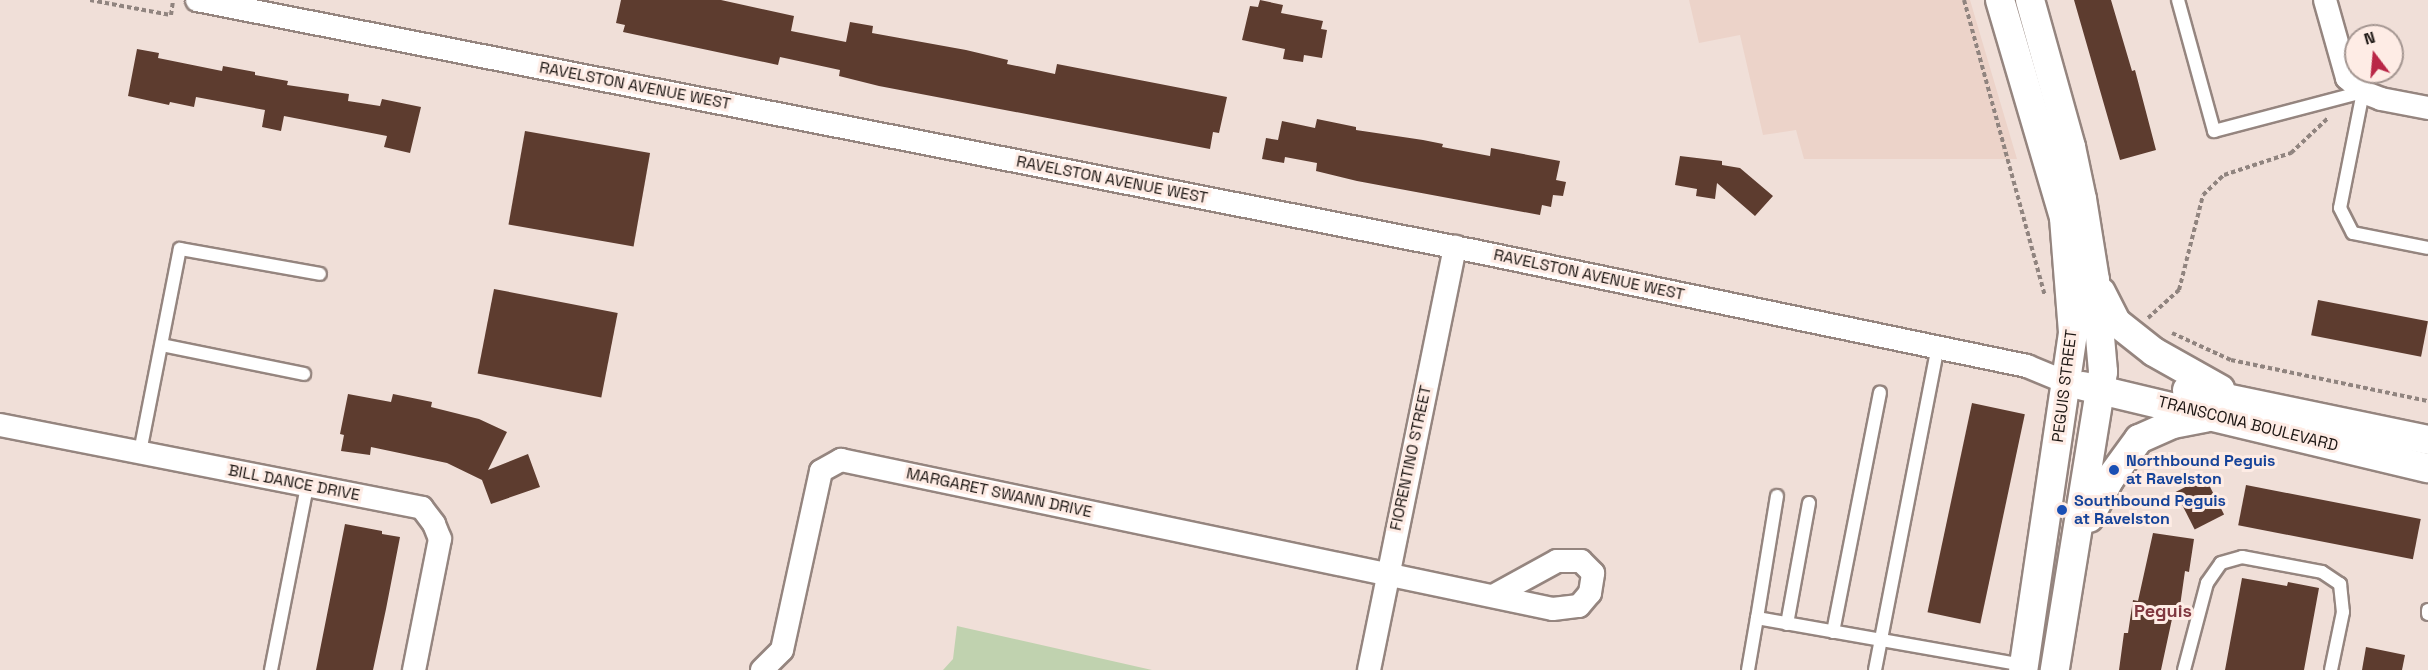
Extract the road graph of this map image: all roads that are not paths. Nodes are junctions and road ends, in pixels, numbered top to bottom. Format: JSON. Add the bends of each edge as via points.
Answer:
{"nodes":[{"id":1,"x":200,"y":0,"type":"edge"},
{"id":2,"x":2000,"y":0,"type":"edge"},
{"id":3,"x":2030,"y":0,"type":"edge"},
{"id":4,"x":2178,"y":0,"type":"edge"},
{"id":5,"x":2325,"y":0,"type":"edge"},
{"id":6,"x":2363,"y":92,"type":"junction"},
{"id":7,"x":2428,"y":108,"type":"edge"},
{"id":8,"x":1455,"y":247,"type":"junction"},
{"id":9,"x":2428,"y":248,"type":"edge"},
{"id":10,"x":320,"y":274,"type":"dead end"},
{"id":11,"x":2095,"y":280,"type":"junction"},
{"id":12,"x":162,"y":345,"type":"junction"},
{"id":13,"x":1938,"y":347,"type":"junction"},
{"id":14,"x":304,"y":374,"type":"dead end"},
{"id":15,"x":2069,"y":375,"type":"junction"},
{"id":16,"x":2102,"y":381,"type":"junction"},
{"id":17,"x":1880,"y":393,"type":"dead end"},
{"id":18,"x":2243,"y":402,"type":"junction"},
{"id":19,"x":2216,"y":416,"type":"junction"},
{"id":20,"x":0,"y":425,"type":"edge"},
{"id":21,"x":2428,"y":440,"type":"edge"},
{"id":22,"x":140,"y":452,"type":"junction"},
{"id":23,"x":2428,"y":468,"type":"edge"},
{"id":24,"x":307,"y":486,"type":"junction"},
{"id":25,"x":1777,"y":496,"type":"dead end"},
{"id":26,"x":1809,"y":503,"type":"dead end"},
{"id":27,"x":2078,"y":539,"type":"junction"},
{"id":28,"x":1387,"y":573,"type":"junction"},
{"id":29,"x":1495,"y":595,"type":"dead end"},
{"id":30,"x":1757,"y":618,"type":"junction"},
{"id":31,"x":1787,"y":624,"type":"junction"},
{"id":32,"x":1833,"y":632,"type":"junction"},
{"id":33,"x":1882,"y":641,"type":"junction"},
{"id":34,"x":2024,"y":668,"type":"edge"},
{"id":35,"x":272,"y":670,"type":"edge"},
{"id":36,"x":414,"y":670,"type":"edge"},
{"id":37,"x":762,"y":670,"type":"edge"},
{"id":38,"x":1369,"y":670,"type":"edge"},
{"id":39,"x":1748,"y":670,"type":"edge"},
{"id":40,"x":1875,"y":670,"type":"edge"},
{"id":41,"x":2055,"y":670,"type":"edge"},
{"id":42,"x":2184,"y":670,"type":"edge"},
{"id":43,"x":2331,"y":670,"type":"edge"}],
"edges":[{"from":1,"to":8,"type":"street","name":"RAVELSTON AVENUE WEST"},
{"from":2,"to":15,"type":"street","name":"PEGUIS STREET","via":[[2064,218],[2073,333]]},
{"from":3,"to":11,"type":"street","name":"PEGUIS STREET","via":[[2071,147]]},
{"from":4,"to":6,"type":"lane","via":[[2214,131]]},
{"from":5,"to":6,"type":"street","via":[[2347,78]]},
{"from":6,"to":7,"type":"street"},
{"from":6,"to":9,"type":"lane","via":[[2340,208],[2354,233]]},
{"from":8,"to":13,"type":"street","name":"RAVELSTON AVENUE WEST"},
{"from":8,"to":28,"type":"street","name":"FIORENTINO STREET"},
{"from":10,"to":12,"type":"lane","via":[[180,249]]},
{"from":11,"to":16,"type":"street","name":"PEGUIS STREET"},
{"from":11,"to":18,"type":"street","via":[[2116,322],[2154,352]]},
{"from":12,"to":14,"type":"lane"},
{"from":12,"to":22,"type":"lane"},
{"from":13,"to":15,"type":"street","name":"RAVELSTON AVENUE WEST"},
{"from":13,"to":33,"type":"lane"},
{"from":15,"to":16,"type":"street","name":"TRANSCONA BOULEVARD"},
{"from":15,"to":34,"type":"street","name":"PEGUIS STREET"},
{"from":16,"to":18,"type":"street","name":"TRANSCONA BOULEVARD"},
{"from":16,"to":19,"type":"street","name":"TRANSCONA BOULEVARD"},
{"from":16,"to":27,"type":"street","name":"PEGUIS STREET"},
{"from":17,"to":32,"type":"lane"},
{"from":18,"to":21,"type":"street","name":"TRANSCONA BOULEVARD"},
{"from":19,"to":23,"type":"street","name":"TRANSCONA BOULEVARD"},
{"from":19,"to":27,"type":"street","via":[[2173,424],[2139,439],[2109,480]]},
{"from":20,"to":22,"type":"street","name":"BILL DANCE DRIVE"},
{"from":22,"to":24,"type":"street","name":"BILL DANCE DRIVE"},
{"from":24,"to":35,"type":"lane"},
{"from":24,"to":36,"type":"street","name":"BILL DANCE DRIVE","via":[[422,508],[434,524],[440,539]]},
{"from":25,"to":30,"type":"lane"},
{"from":26,"to":31,"type":"lane"},
{"from":27,"to":41,"type":"street","name":"PEGUIS STREET"},
{"from":28,"to":29,"type":"street","name":"MARGARET SWANN DRIVE"},
{"from":28,"to":37,"type":"street","name":"MARGARET SWANN DRIVE","via":[[841,460],[821,471],[782,650]]},
{"from":28,"to":38,"type":"street","name":"FIORENTINO STREET"},
{"from":30,"to":31,"type":"lane"},
{"from":30,"to":39,"type":"lane"},
{"from":31,"to":32,"type":"lane"},
{"from":32,"to":33,"type":"lane"},
{"from":33,"to":34,"type":"lane"},
{"from":33,"to":40,"type":"lane"},
{"from":42,"to":43,"type":"lane","via":[[2207,583],[2222,563],[2242,558],[2322,572],[2340,584],[2343,612]]}]}
